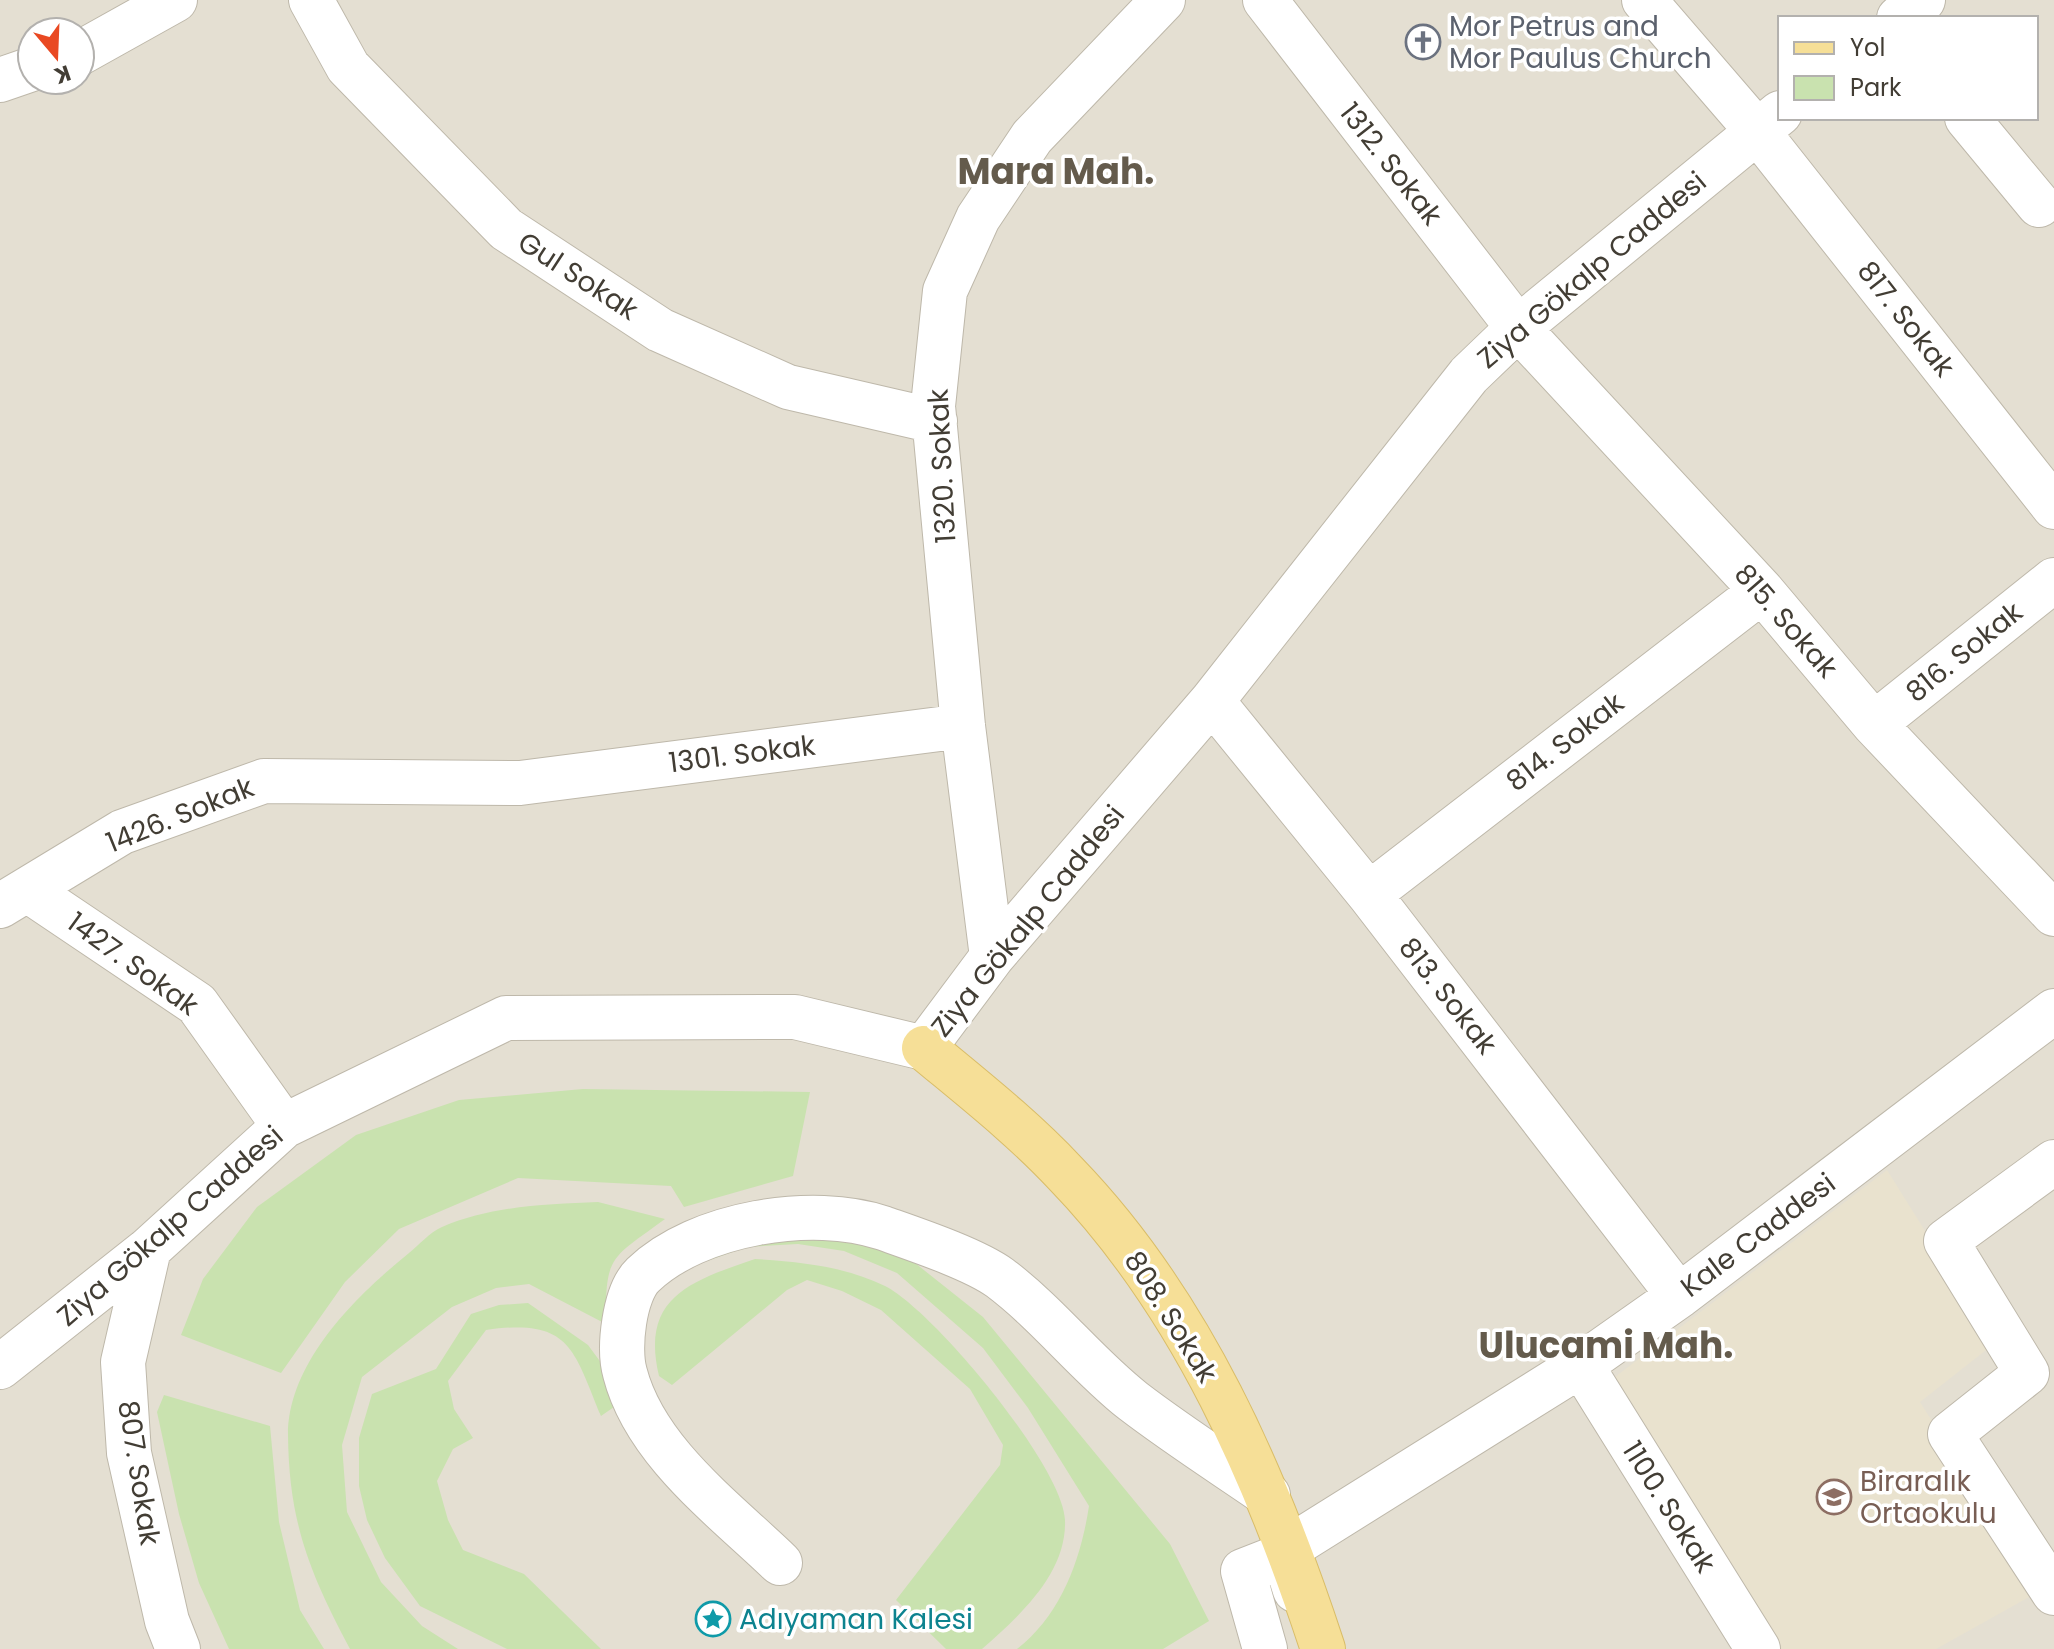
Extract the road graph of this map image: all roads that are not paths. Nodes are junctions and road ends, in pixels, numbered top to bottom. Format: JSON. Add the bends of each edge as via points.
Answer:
{"nodes":[{"id":1,"x":175,"y":0,"type":"edge"},
{"id":2,"x":311,"y":0,"type":"edge"},
{"id":3,"x":1163,"y":0,"type":"edge"},
{"id":4,"x":1265,"y":0,"type":"edge"},
{"id":5,"x":1644,"y":0,"type":"edge"},
{"id":6,"x":1923,"y":0,"type":"edge"},
{"id":7,"x":1902,"y":16,"type":"edge"},
{"id":8,"x":96,"y":44,"type":"edge"},
{"id":9,"x":1969,"y":120,"type":"edge"},
{"id":10,"x":1769,"y":122,"type":"edge"},
{"id":11,"x":2039,"y":205,"type":"dead end"},
{"id":12,"x":1518,"y":328,"type":"junction"},
{"id":13,"x":935,"y":421,"type":"junction"},
{"id":14,"x":2054,"y":507,"type":"edge"},
{"id":15,"x":2054,"y":580,"type":"edge"},
{"id":16,"x":1762,"y":591,"type":"junction"},
{"id":17,"x":1212,"y":701,"type":"junction"},
{"id":18,"x":1874,"y":724,"type":"junction"},
{"id":19,"x":963,"y":726,"type":"junction"},
{"id":20,"x":520,"y":783,"type":"joint"},
{"id":21,"x":1369,"y":894,"type":"junction"},
{"id":22,"x":14,"y":898,"type":"edge"},
{"id":23,"x":2054,"y":914,"type":"edge"},
{"id":24,"x":992,"y":957,"type":"junction"},
{"id":25,"x":2054,"y":1011,"type":"edge"},
{"id":26,"x":924,"y":1048,"type":"junction"},
{"id":27,"x":284,"y":1126,"type":"junction"},
{"id":28,"x":2054,"y":1162,"type":"edge"},
{"id":29,"x":149,"y":1249,"type":"junction"},
{"id":30,"x":1679,"y":1296,"type":"junction"},
{"id":31,"x":1581,"y":1365,"type":"junction"},
{"id":32,"x":0,"y":1367,"type":"edge"},
{"id":33,"x":1268,"y":1495,"type":"junction"},
{"id":34,"x":1290,"y":1547,"type":"junction"},
{"id":35,"x":780,"y":1563,"type":"dead end"},
{"id":36,"x":2054,"y":1593,"type":"edge"},
{"id":37,"x":178,"y":1649,"type":"edge"},
{"id":38,"x":1265,"y":1649,"type":"edge"},
{"id":39,"x":1314,"y":1649,"type":"edge"},
{"id":40,"x":1323,"y":1649,"type":"edge"},
{"id":41,"x":1758,"y":1649,"type":"edge"}],
"edges":[{"from":1,"to":8,"type":"street"},
{"from":2,"to":13,"type":"street","name":"Gul Sokak","via":[[348,67],[506,229],[660,330],[788,387]]},
{"from":3,"to":13,"type":"street","name":"1320. Sokak","via":[[1032,137],[978,218],[945,291]]},
{"from":4,"to":12,"type":"street","name":"1312. Sokak"},
{"from":5,"to":10,"type":"street","name":"817. Sokak"},
{"from":6,"to":7,"type":"street"},
{"from":9,"to":11,"type":"street"},
{"from":10,"to":12,"type":"street","name":"Ziya Gökalp Caddesi"},
{"from":10,"to":14,"type":"street","name":"817. Sokak"},
{"from":12,"to":16,"type":"street","name":"815. Sokak"},
{"from":12,"to":17,"type":"street","name":"Ziya Gökalp Caddesi","via":[[1469,375]]},
{"from":13,"to":19,"type":"street","name":"1320. Sokak"},
{"from":15,"to":18,"type":"street","name":"816. Sokak"},
{"from":16,"to":18,"type":"street","name":"815. Sokak"},
{"from":16,"to":21,"type":"street","name":"814. Sokak"},
{"from":17,"to":21,"type":"street","name":"813. Sokak"},
{"from":17,"to":24,"type":"street","name":"Ziya Gökalp Caddesi"},
{"from":18,"to":23,"type":"street","name":"815. Sokak"},
{"from":19,"to":20,"type":"street","name":"1301. Sokak"},
{"from":19,"to":24,"type":"street","name":"1320. Sokak"},
{"from":20,"to":22,"type":"street","name":"1426. Sokak","via":[[264,781],[122,832]]},
{"from":21,"to":30,"type":"street","name":"813. Sokak"},
{"from":22,"to":27,"type":"street","name":"1427. Sokak","via":[[197,1004]]},
{"from":24,"to":26,"type":"street","name":"Ziya Gökalp Caddesi"},
{"from":25,"to":30,"type":"street","name":"Kale Caddesi"},
{"from":26,"to":27,"type":"street","name":"Ziya Gökalp Caddesi","via":[[795,1017],[506,1018]]},
{"from":26,"to":33,"type":"main road","name":"808. Sokak","via":[[1066,1174],[1140,1262],[1213,1382]]},
{"from":27,"to":29,"type":"street","name":"Ziya Gökalp Caddesi"},
{"from":28,"to":36,"type":"street","via":[[1946,1241],[2027,1373],[1950,1434]]},
{"from":29,"to":32,"type":"street","name":"Ziya Gökalp Caddesi"},
{"from":29,"to":37,"type":"street","name":"807. Sokak","via":[[123,1362],[129,1453]]},
{"from":30,"to":31,"type":"street","name":"Kale Caddesi"},
{"from":31,"to":34,"type":"street","name":"Kale Caddesi"},
{"from":31,"to":41,"type":"street","name":"1100. Sokak"},
{"from":33,"to":34,"type":"main road","name":"808. Sokak"},
{"from":33,"to":35,"type":"street","via":[[1131,1400],[997,1276],[879,1227],[830,1218],[746,1225],[686,1243],[640,1277],[622,1324],[624,1372],[646,1422],[692,1479]]},
{"from":34,"to":40,"type":"main road","name":"808. Sokak"},
{"from":38,"to":39,"type":"street","via":[[1243,1571],[1284,1555]]}]}
